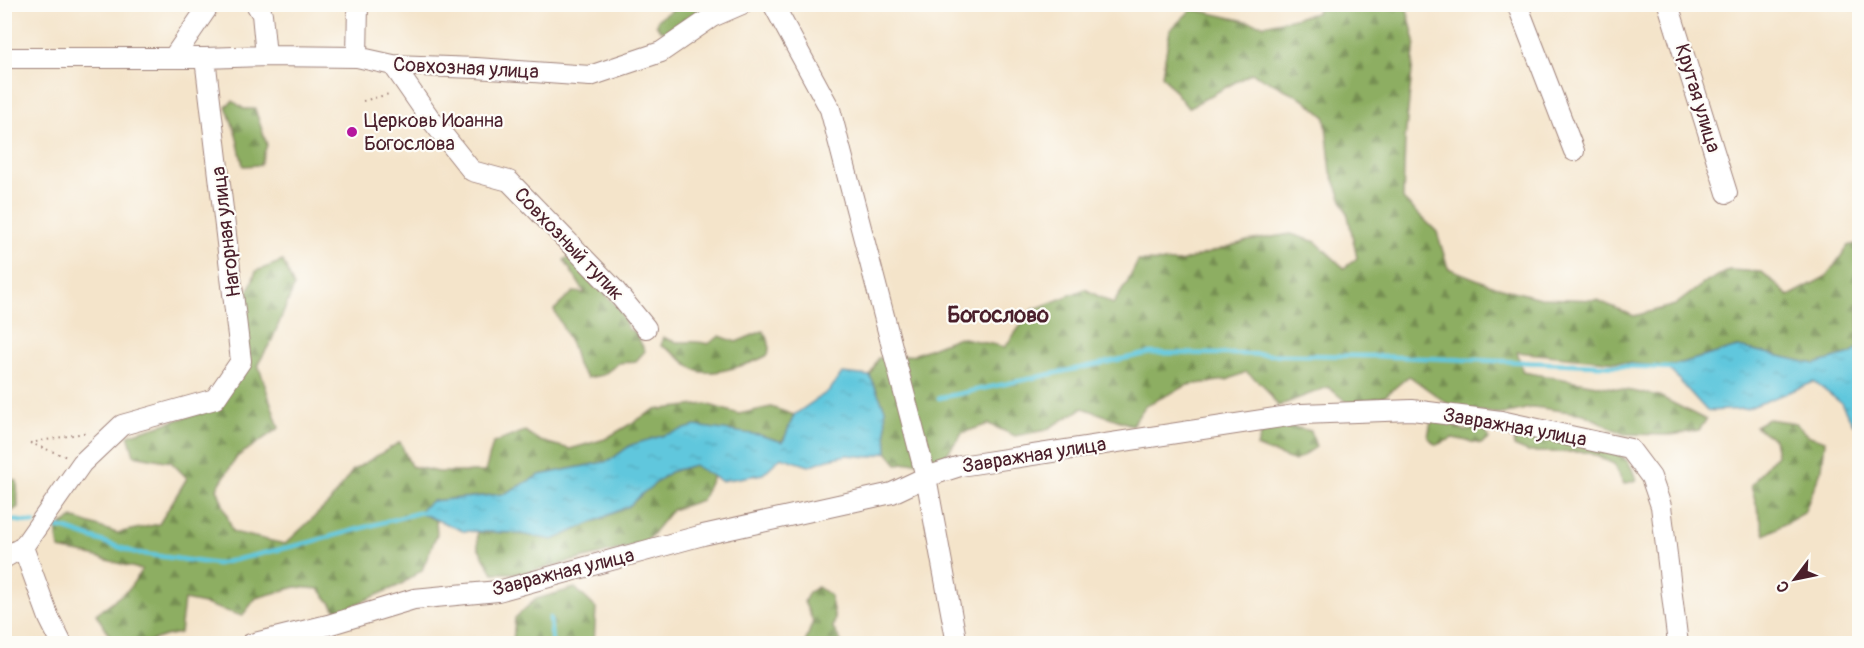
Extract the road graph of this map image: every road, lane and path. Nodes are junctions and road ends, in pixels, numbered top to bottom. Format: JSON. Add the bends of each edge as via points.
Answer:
{"nodes":[{"id":1,"x":210,"y":4,"type":"edge"},
{"id":2,"x":256,"y":4,"type":"edge"},
{"id":3,"x":358,"y":4,"type":"edge"},
{"id":4,"x":742,"y":4,"type":"edge"},
{"id":5,"x":773,"y":4,"type":"edge"},
{"id":6,"x":1517,"y":4,"type":"edge"},
{"id":7,"x":1668,"y":4,"type":"edge"},
{"id":8,"x":266,"y":56,"type":"junction"},
{"id":9,"x":357,"y":57,"type":"junction"},
{"id":10,"x":4,"y":58,"type":"edge"},
{"id":11,"x":173,"y":58,"type":"junction"},
{"id":12,"x":205,"y":58,"type":"junction"},
{"id":13,"x":393,"y":65,"type":"junction"},
{"id":14,"x":389,"y":94,"type":"dead end"},
{"id":15,"x":363,"y":101,"type":"dead end"},
{"id":16,"x":1574,"y":151,"type":"dead end"},
{"id":17,"x":1727,"y":193,"type":"dead end"},
{"id":18,"x":646,"y":328,"type":"dead end"},
{"id":19,"x":122,"y":425,"type":"junction"},
{"id":20,"x":82,"y":463,"type":"junction"},
{"id":21,"x":926,"y":477,"type":"junction"},
{"id":22,"x":23,"y":547,"type":"junction"},
{"id":23,"x":4,"y":558,"type":"edge"},
{"id":24,"x":62,"y":644,"type":"edge"},
{"id":25,"x":251,"y":644,"type":"edge"},
{"id":26,"x":957,"y":644,"type":"edge"},
{"id":27,"x":1678,"y":644,"type":"edge"}],
"edges":[{"from":1,"to":11,"type":"street"},
{"from":2,"to":8,"type":"street","via":[[262,14]]},
{"from":3,"to":9,"type":"street"},
{"from":4,"to":13,"type":"street","name":"Совхозная улица","via":[[712,17],[661,52],[590,76]]},
{"from":5,"to":21,"type":"street","via":[[830,109]]},
{"from":6,"to":16,"type":"street"},
{"from":7,"to":17,"type":"street","name":"Крутая улица"},
{"from":8,"to":9,"type":"street","name":"Совхозная улица"},
{"from":8,"to":12,"type":"street","name":"Совхозная улица"},
{"from":9,"to":13,"type":"street","name":"Совхозная улица"},
{"from":10,"to":11,"type":"street","name":"Совхозная улица"},
{"from":11,"to":12,"type":"street","name":"Совхозная улица"},
{"from":12,"to":19,"type":"street","name":"Нагорная улица","via":[[241,361],[215,399]]},
{"from":13,"to":18,"type":"street","name":"Совхозный тупик","via":[[472,171],[509,182],[614,289]]},
{"from":14,"to":15,"type":"path"},
{"from":19,"to":20,"type":"street"},
{"from":19,"to":20,"type":"path","via":[[30,443]]},
{"from":20,"to":22,"type":"street"},
{"from":21,"to":25,"type":"street","name":"Завражная улица","via":[[892,493],[703,536],[498,591],[414,599]]},
{"from":21,"to":26,"type":"street"},
{"from":21,"to":27,"type":"street","name":"Завражная улица","via":[[960,466],[1301,414],[1412,410],[1501,421],[1630,449],[1651,477],[1661,506]]},
{"from":22,"to":23,"type":"street"},
{"from":22,"to":24,"type":"street"}]}
